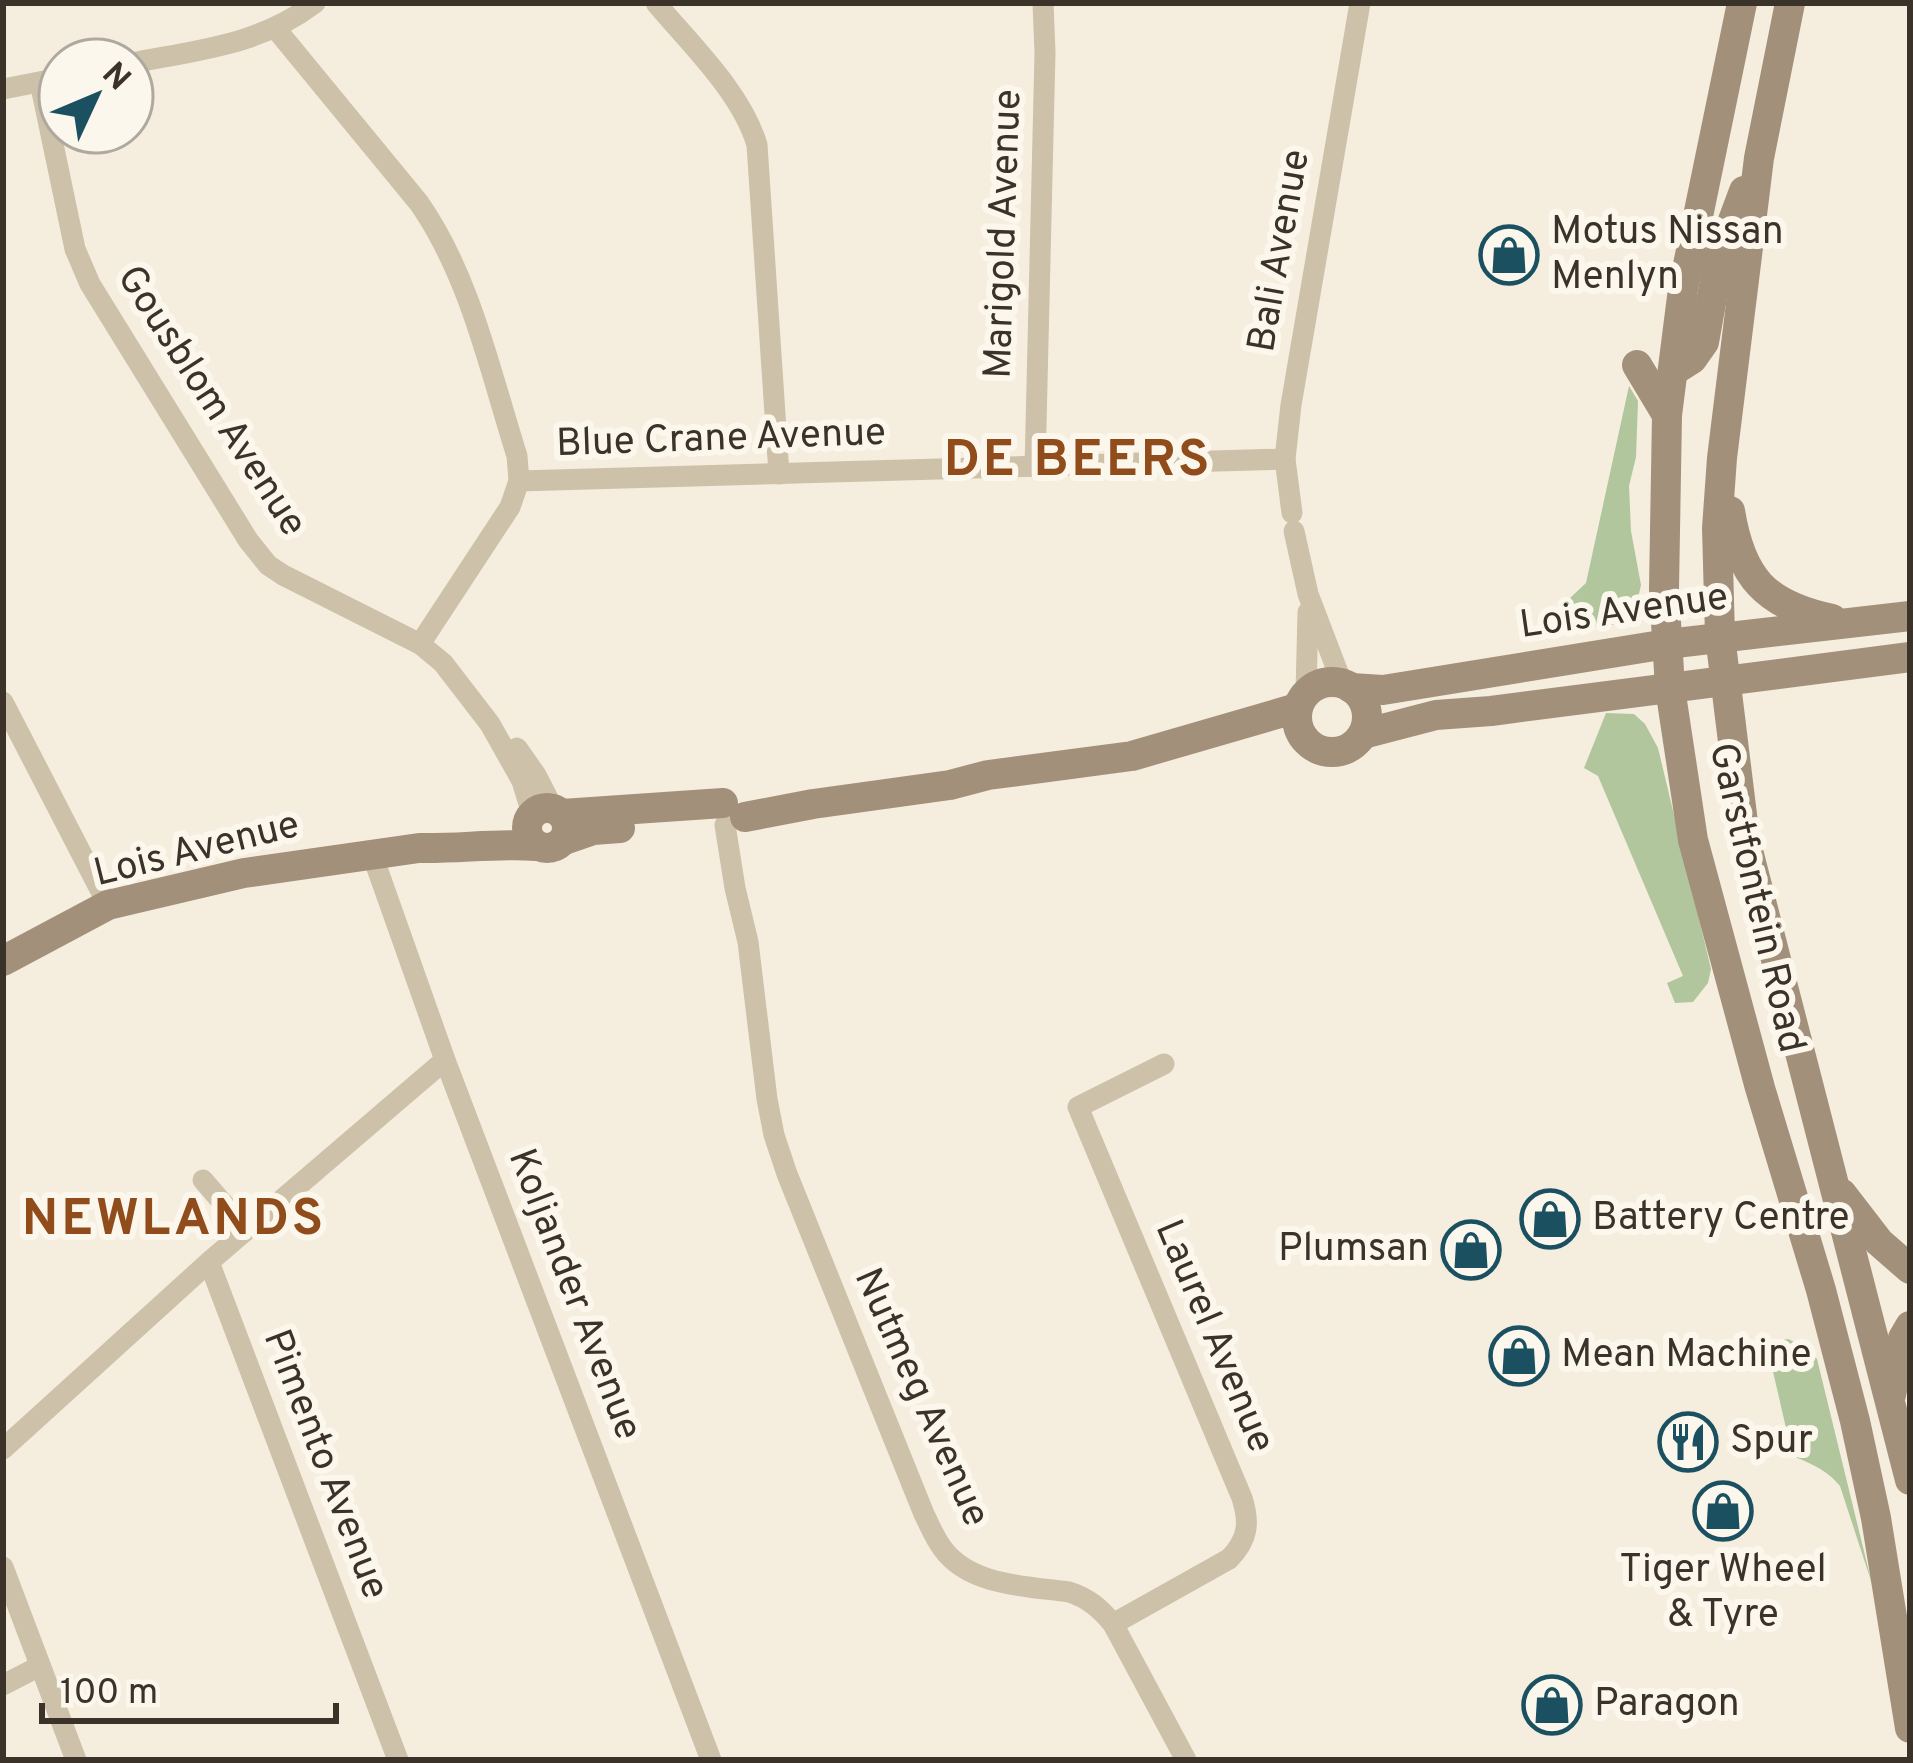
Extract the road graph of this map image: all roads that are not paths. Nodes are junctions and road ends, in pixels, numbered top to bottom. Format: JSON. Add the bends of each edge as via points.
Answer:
{"nodes":[{"id":1,"x":314,"y":3,"type":"edge"},
{"id":2,"x":656,"y":3,"type":"edge"},
{"id":3,"x":1043,"y":3,"type":"edge"},
{"id":4,"x":1360,"y":3,"type":"edge"},
{"id":5,"x":1742,"y":3,"type":"edge"},
{"id":6,"x":1790,"y":3,"type":"edge"},
{"id":7,"x":276,"y":29,"type":"junction"},
{"id":8,"x":156,"y":59,"type":"edge"},
{"id":9,"x":36,"y":83,"type":"edge"},
{"id":10,"x":3,"y":89,"type":"edge"},
{"id":11,"x":61,"y":156,"type":"edge"},
{"id":12,"x":1759,"y":158,"type":"junction"},
{"id":13,"x":1637,"y":365,"type":"dead end"},
{"id":14,"x":1673,"y":370,"type":"junction"},
{"id":15,"x":1667,"y":415,"type":"junction"},
{"id":16,"x":1722,"y":458,"type":"junction"},
{"id":17,"x":1285,"y":459,"type":"junction"},
{"id":18,"x":1034,"y":467,"type":"junction"},
{"id":19,"x":779,"y":474,"type":"junction"},
{"id":20,"x":519,"y":482,"type":"junction"},
{"id":21,"x":1308,"y":594,"type":"junction"},
{"id":22,"x":1910,"y":616,"type":"edge"},
{"id":23,"x":1853,"y":623,"type":"junction"},
{"id":24,"x":1720,"y":637,"type":"junction"},
{"id":25,"x":420,"y":644,"type":"junction"},
{"id":26,"x":1667,"y":644,"type":"junction"},
{"id":27,"x":1910,"y":657,"type":"edge"},
{"id":28,"x":1726,"y":681,"type":"junction"},
{"id":29,"x":1346,"y":686,"type":"junction"},
{"id":30,"x":1670,"y":688,"type":"junction"},
{"id":31,"x":3,"y":703,"type":"edge"},
{"id":32,"x":1302,"y":712,"type":"junction"},
{"id":33,"x":1364,"y":734,"type":"junction"},
{"id":34,"x":733,"y":815,"type":"junction"},
{"id":35,"x":546,"y":823,"type":"junction"},
{"id":36,"x":373,"y":854,"type":"junction"},
{"id":37,"x":108,"y":905,"type":"junction"},
{"id":38,"x":3,"y":961,"type":"edge"},
{"id":39,"x":445,"y":1060,"type":"junction"},
{"id":40,"x":1164,"y":1064,"type":"dead end"},
{"id":41,"x":1832,"y":1179,"type":"junction"},
{"id":42,"x":203,"y":1180,"type":"dead end"},
{"id":43,"x":246,"y":1230,"type":"junction"},
{"id":44,"x":208,"y":1262,"type":"junction"},
{"id":45,"x":1910,"y":1269,"type":"edge"},
{"id":46,"x":1910,"y":1326,"type":"edge"},
{"id":47,"x":1890,"y":1402,"type":"junction"},
{"id":48,"x":3,"y":1449,"type":"edge"},
{"id":49,"x":1910,"y":1480,"type":"edge"},
{"id":50,"x":3,"y":1567,"type":"edge"},
{"id":51,"x":1113,"y":1624,"type":"junction"},
{"id":52,"x":40,"y":1666,"type":"junction"},
{"id":53,"x":3,"y":1685,"type":"edge"},
{"id":54,"x":1910,"y":1728,"type":"edge"},
{"id":55,"x":76,"y":1760,"type":"edge"},
{"id":56,"x":398,"y":1760,"type":"edge"},
{"id":57,"x":711,"y":1760,"type":"edge"},
{"id":58,"x":1186,"y":1760,"type":"edge"}],
"edges":[{"from":1,"to":7,"type":"street"},
{"from":2,"to":19,"type":"street","via":[[734,98],[757,145]]},
{"from":3,"to":18,"type":"street","name":"Marigold Avenue"},
{"from":4,"to":17,"type":"street","name":"Bali Avenue"},
{"from":5,"to":14,"type":"main road","name":"Garstfontein Road"},
{"from":6,"to":12,"type":"main road","name":"Garstfontein Road"},
{"from":7,"to":8,"type":"street"},
{"from":7,"to":20,"type":"street","via":[[440,232],[517,455]]},
{"from":9,"to":10,"type":"street"},
{"from":11,"to":25,"type":"street","name":"Gousblom Avenue","via":[[75,249],[90,284],[248,540],[284,575]]},
{"from":12,"to":14,"type":"main road","via":[[1724,239],[1704,342]]},
{"from":12,"to":16,"type":"main road","name":"Garstfontein Road"},
{"from":13,"to":15,"type":"main road"},
{"from":14,"to":15,"type":"main road","name":"Garstfontein Road"},
{"from":15,"to":26,"type":"main road","name":"Garstfontein Road"},
{"from":16,"to":23,"type":"main road","via":[[1734,536],[1758,584],[1790,607]]},
{"from":16,"to":24,"type":"main road","name":"Garstfontein Road"},
{"from":17,"to":18,"type":"street","name":"Blue Crane Avenue"},
{"from":17,"to":21,"type":"street","name":"Bali Avenue"},
{"from":18,"to":19,"type":"street","name":"Blue Crane Avenue"},
{"from":19,"to":20,"type":"street","name":"Blue Crane Avenue"},
{"from":20,"to":25,"type":"street"},
{"from":21,"to":29,"type":"street","name":"Bali Avenue"},
{"from":21,"to":32,"type":"street","name":"Bali Avenue"},
{"from":22,"to":23,"type":"main road","name":"Lois Avenue"},
{"from":23,"to":24,"type":"main road","name":"Lois Avenue"},
{"from":24,"to":26,"type":"main road","name":"Lois Avenue"},
{"from":24,"to":28,"type":"main road","name":"Garstfontein Road"},
{"from":25,"to":35,"type":"street","name":"Gousblom Avenue","via":[[490,724]]},
{"from":26,"to":29,"type":"main road","name":"Lois Avenue","via":[[1383,690]]},
{"from":26,"to":30,"type":"main road","name":"Garstfontein Road"},
{"from":27,"to":28,"type":"main road","name":"Lois Avenue"},
{"from":28,"to":30,"type":"main road","name":"Lois Avenue"},
{"from":28,"to":41,"type":"main road","name":"Garstfontein Road","via":[[1744,839]]},
{"from":29,"to":32,"type":"main road","via":[[1322,683]]},
{"from":29,"to":33,"type":"main road","via":[[1367,714]]},
{"from":30,"to":33,"type":"main road","name":"Lois Avenue","via":[[1436,715]]},
{"from":30,"to":54,"type":"main road","name":"Garstfontein Road","via":[[1693,840],[1855,1421]]},
{"from":31,"to":37,"type":"street"},
{"from":32,"to":33,"type":"main road","via":[[1319,751],[1351,748]]},
{"from":32,"to":34,"type":"main road","name":"Lois Avenue","via":[[1266,739],[1208,743],[1168,758],[840,782],[802,787]]},
{"from":34,"to":35,"type":"main road","name":"Lois Avenue"},
{"from":34,"to":51,"type":"street","name":"Nutmeg Avenue","via":[[774,1135],[924,1514],[942,1548],[970,1572],[1082,1596]]},
{"from":35,"to":36,"type":"main road","name":"Lois Avenue"},
{"from":36,"to":37,"type":"main road","name":"Lois Avenue"},
{"from":36,"to":39,"type":"street","name":"Koljander Avenue"},
{"from":37,"to":38,"type":"main road","name":"Lois Avenue"},
{"from":39,"to":43,"type":"street"},
{"from":39,"to":57,"type":"street","name":"Koljander Avenue"},
{"from":40,"to":51,"type":"street","name":"Laurel Avenue","via":[[1078,1107],[1242,1498],[1247,1533],[1229,1559]]},
{"from":41,"to":45,"type":"main road","via":[[1879,1243]]},
{"from":41,"to":47,"type":"main road","name":"Garstfontein Road"},
{"from":42,"to":43,"type":"street"},
{"from":43,"to":44,"type":"street"},
{"from":44,"to":48,"type":"street"},
{"from":44,"to":56,"type":"street","name":"Pimento Avenue"},
{"from":46,"to":47,"type":"main road"},
{"from":47,"to":49,"type":"main road","name":"Garstfontein Road"},
{"from":50,"to":52,"type":"street"},
{"from":51,"to":58,"type":"street","name":"Nutmeg Avenue"},
{"from":52,"to":53,"type":"street"},
{"from":52,"to":55,"type":"street"}]}
